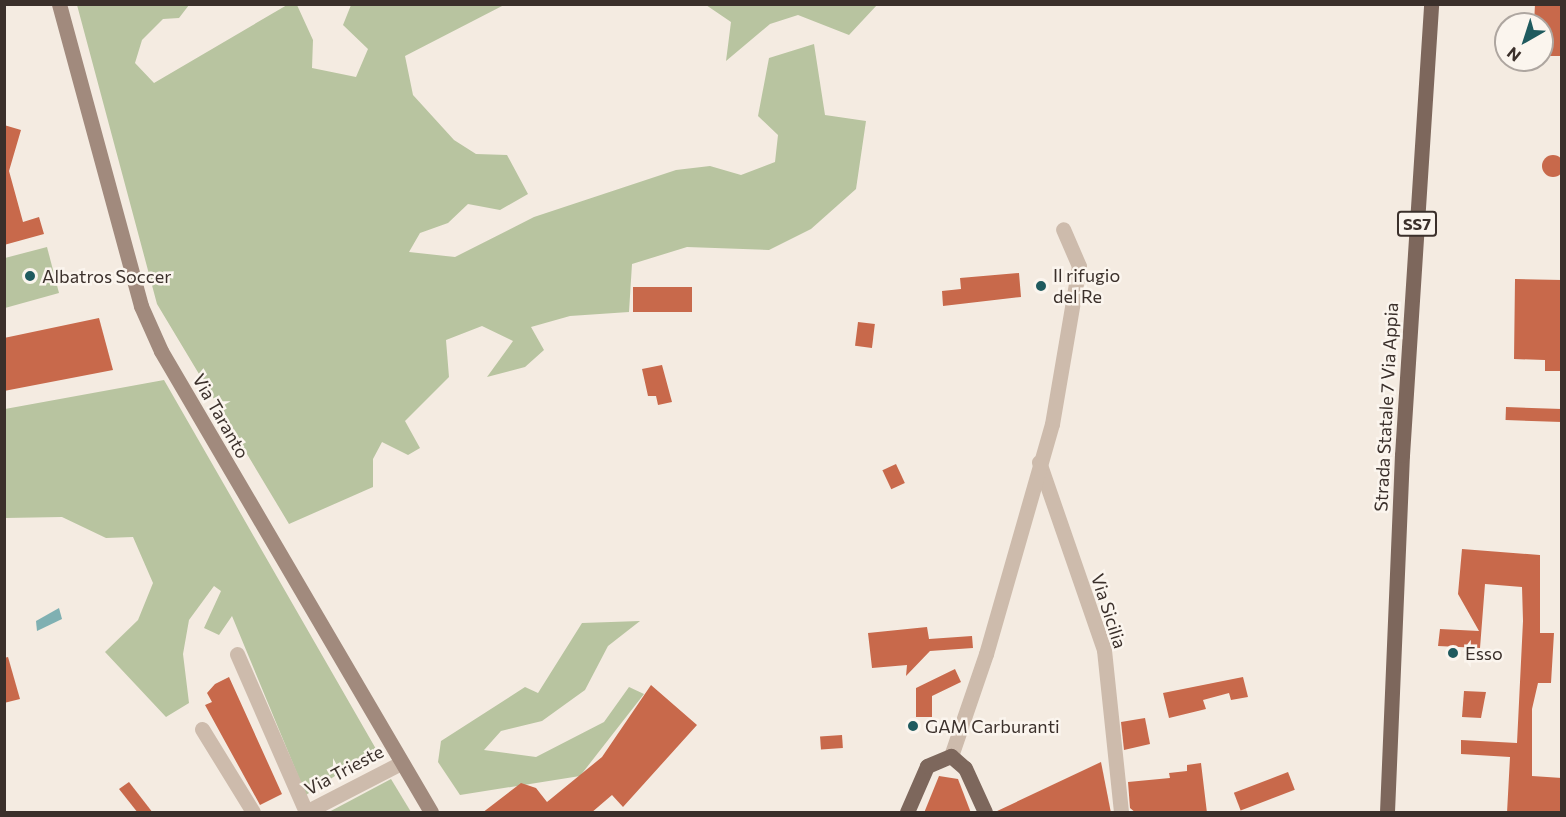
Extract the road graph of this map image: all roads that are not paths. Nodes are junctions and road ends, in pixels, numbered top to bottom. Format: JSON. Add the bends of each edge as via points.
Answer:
{"nodes":[{"id":1,"x":59,"y":4,"type":"edge"},
{"id":2,"x":1431,"y":4,"type":"edge"},
{"id":3,"x":1063,"y":229,"type":"dead end"},
{"id":4,"x":1039,"y":462,"type":"junction"},
{"id":5,"x":237,"y":654,"type":"dead end"},
{"id":6,"x":202,"y":729,"type":"dead end"},
{"id":7,"x":951,"y":756,"type":"junction"},
{"id":8,"x":401,"y":763,"type":"junction"},
{"id":9,"x":253,"y":813,"type":"edge"},
{"id":10,"x":306,"y":813,"type":"edge"},
{"id":11,"x":431,"y":813,"type":"edge"},
{"id":12,"x":908,"y":813,"type":"edge"},
{"id":13,"x":985,"y":813,"type":"edge"},
{"id":14,"x":1121,"y":813,"type":"edge"},
{"id":15,"x":1387,"y":813,"type":"edge"}],
"edges":[{"from":1,"to":8,"type":"street","name":"Via Taranto","via":[[141,306],[169,366]]},
{"from":2,"to":15,"type":"main road","name":"Strada Statale 7 Via Appia","number":"SS7","via":[[1402,455]]},
{"from":3,"to":4,"type":"street","via":[[1079,266],[1052,424]]},
{"from":4,"to":7,"type":"street","via":[[986,654]]},
{"from":4,"to":14,"type":"street","name":"Via Sicilia","via":[[1104,650]]},
{"from":5,"to":10,"type":"street"},
{"from":6,"to":9,"type":"street"},
{"from":7,"to":12,"type":"main road","via":[[927,766]]},
{"from":7,"to":13,"type":"main road","via":[[965,768]]},
{"from":8,"to":10,"type":"street","name":"Via Trieste"},
{"from":8,"to":11,"type":"street","name":"Via Taranto"}]}
